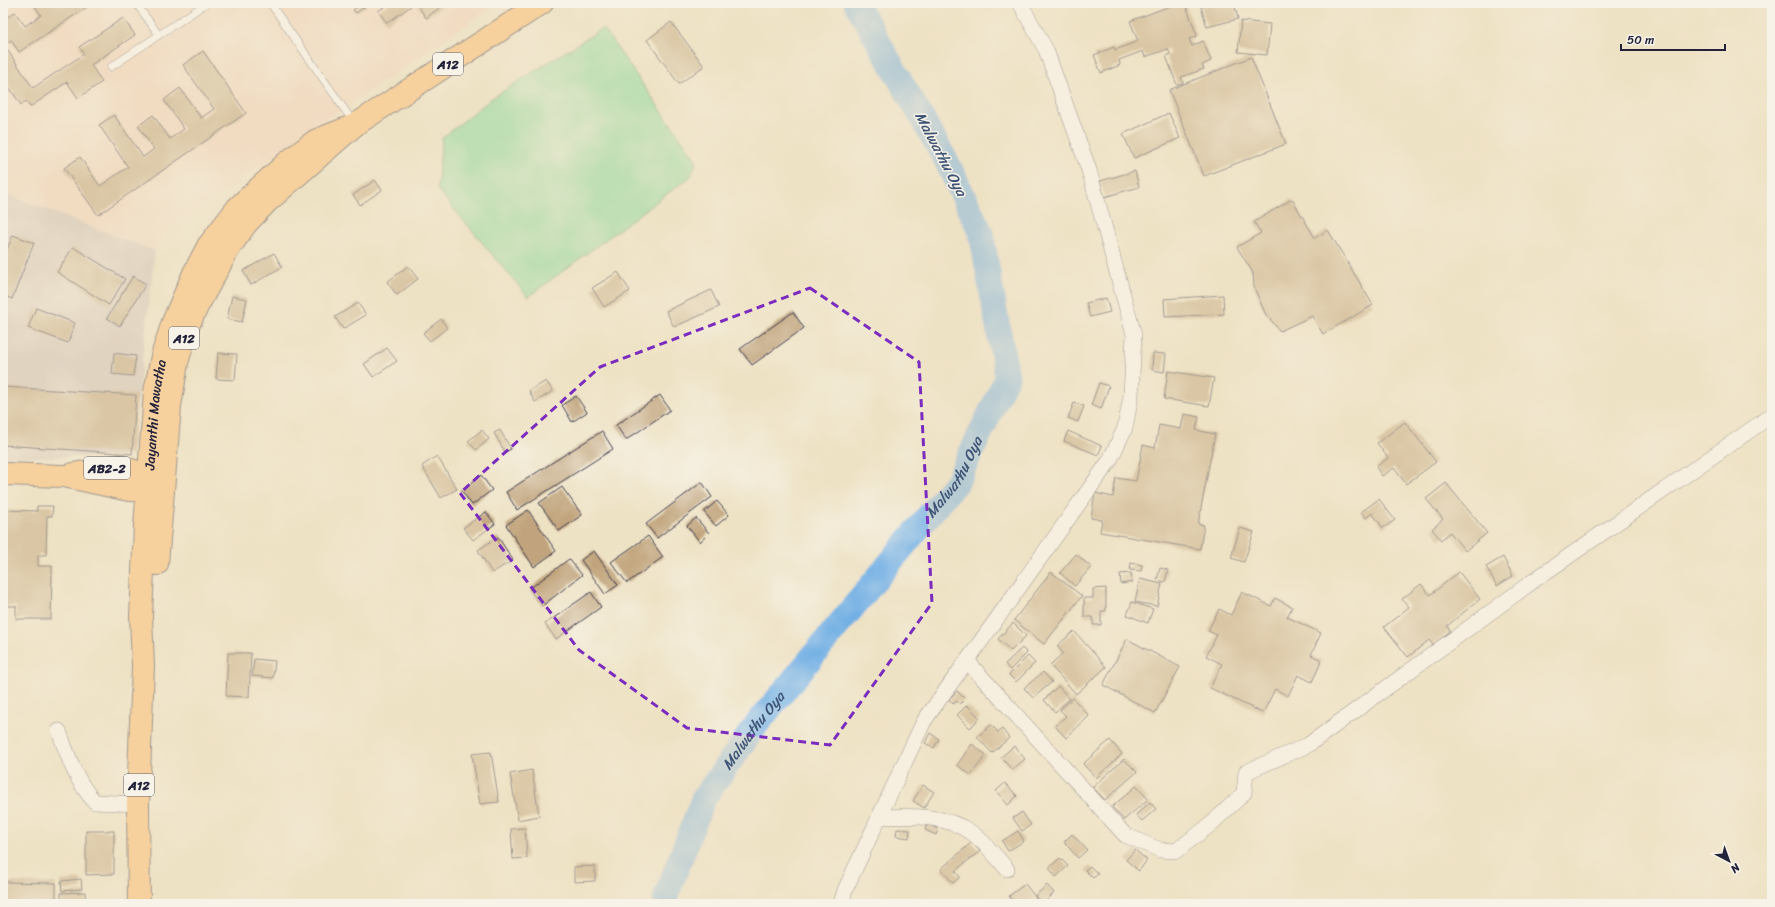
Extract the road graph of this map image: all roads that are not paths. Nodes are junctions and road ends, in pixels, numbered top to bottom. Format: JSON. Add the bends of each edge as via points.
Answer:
{"nodes":[{"id":1,"x":136,"y":3,"type":"edge"},
{"id":2,"x":207,"y":3,"type":"edge"},
{"id":3,"x":270,"y":3,"type":"edge"},
{"id":4,"x":542,"y":3,"type":"edge"},
{"id":5,"x":1020,"y":3,"type":"edge"},
{"id":6,"x":158,"y":35,"type":"junction"},
{"id":7,"x":111,"y":67,"type":"dead end"},
{"id":8,"x":355,"y":125,"type":"junction"},
{"id":9,"x":1772,"y":415,"type":"edge"},
{"id":10,"x":151,"y":441,"type":"junction"},
{"id":11,"x":119,"y":466,"type":"junction"},
{"id":12,"x":3,"y":474,"type":"edge"},
{"id":13,"x":64,"y":476,"type":"junction"},
{"id":14,"x":156,"y":484,"type":"junction"},
{"id":15,"x":116,"y":488,"type":"junction"},
{"id":16,"x":145,"y":526,"type":"junction"},
{"id":17,"x":966,"y":661,"type":"junction"},
{"id":18,"x":144,"y":666,"type":"junction"},
{"id":19,"x":59,"y":731,"type":"dead end"},
{"id":20,"x":138,"y":804,"type":"junction"},
{"id":21,"x":879,"y":818,"type":"junction"},
{"id":22,"x":1007,"y":869,"type":"dead end"},
{"id":23,"x":139,"y":904,"type":"edge"},
{"id":24,"x":841,"y":904,"type":"edge"}],
"edges":[{"from":1,"to":6,"type":"lane"},
{"from":2,"to":6,"type":"lane"},
{"from":3,"to":8,"type":"lane"},
{"from":4,"to":8,"type":"main road","name":"Jayanthi Mawatha","number":"A12"},
{"from":5,"to":17,"type":"street","via":[[1046,50],[1089,170],[1134,336],[1131,396],[1125,428],[1110,460]]},
{"from":6,"to":7,"type":"lane"},
{"from":8,"to":10,"type":"main road","name":"Jayanthi Mawatha","number":"A12","via":[[315,141],[285,164],[238,207],[208,246],[182,297],[162,356],[155,392]]},
{"from":8,"to":14,"type":"main road","name":"Jayanthi Mawatha","number":"A12","via":[[246,224],[213,276],[187,328],[177,363]]},
{"from":9,"to":17,"type":"street","via":[[1536,579],[1308,745],[1246,772],[1244,793],[1210,825],[1176,851],[1160,850],[1125,835]]},
{"from":10,"to":11,"type":"main road","via":[[135,458]]},
{"from":10,"to":14,"type":"main road","name":"Jayanthi Mawatha","number":"A12"},
{"from":11,"to":13,"type":"main road","number":"AB2-2"},
{"from":11,"to":14,"type":"main road","number":"AB2-2"},
{"from":12,"to":13,"type":"main road","number":"AB2-2"},
{"from":13,"to":15,"type":"main road","number":"AB2-2"},
{"from":14,"to":15,"type":"main road","number":"AB2-2"},
{"from":14,"to":16,"type":"main road","name":"Jayanthi Mawatha","number":"A12"},
{"from":14,"to":18,"type":"main road","name":"Jayanthi Mawatha","number":"A12","via":[[153,614]]},
{"from":15,"to":16,"type":"main road","via":[[133,502]]},
{"from":16,"to":18,"type":"main road","name":"Jayanthi Mawatha","number":"A12","via":[[141,616]]},
{"from":17,"to":21,"type":"street","via":[[924,721]]},
{"from":18,"to":20,"type":"main road","name":"Jayanthi Mawatha","number":"A12"},
{"from":19,"to":20,"type":"street","via":[[74,771],[95,802]]},
{"from":20,"to":23,"type":"main road","name":"Jayanthi Mawatha","number":"A12"},
{"from":21,"to":22,"type":"street","via":[[918,816],[956,823],[974,834]]},
{"from":21,"to":24,"type":"street"}]}
